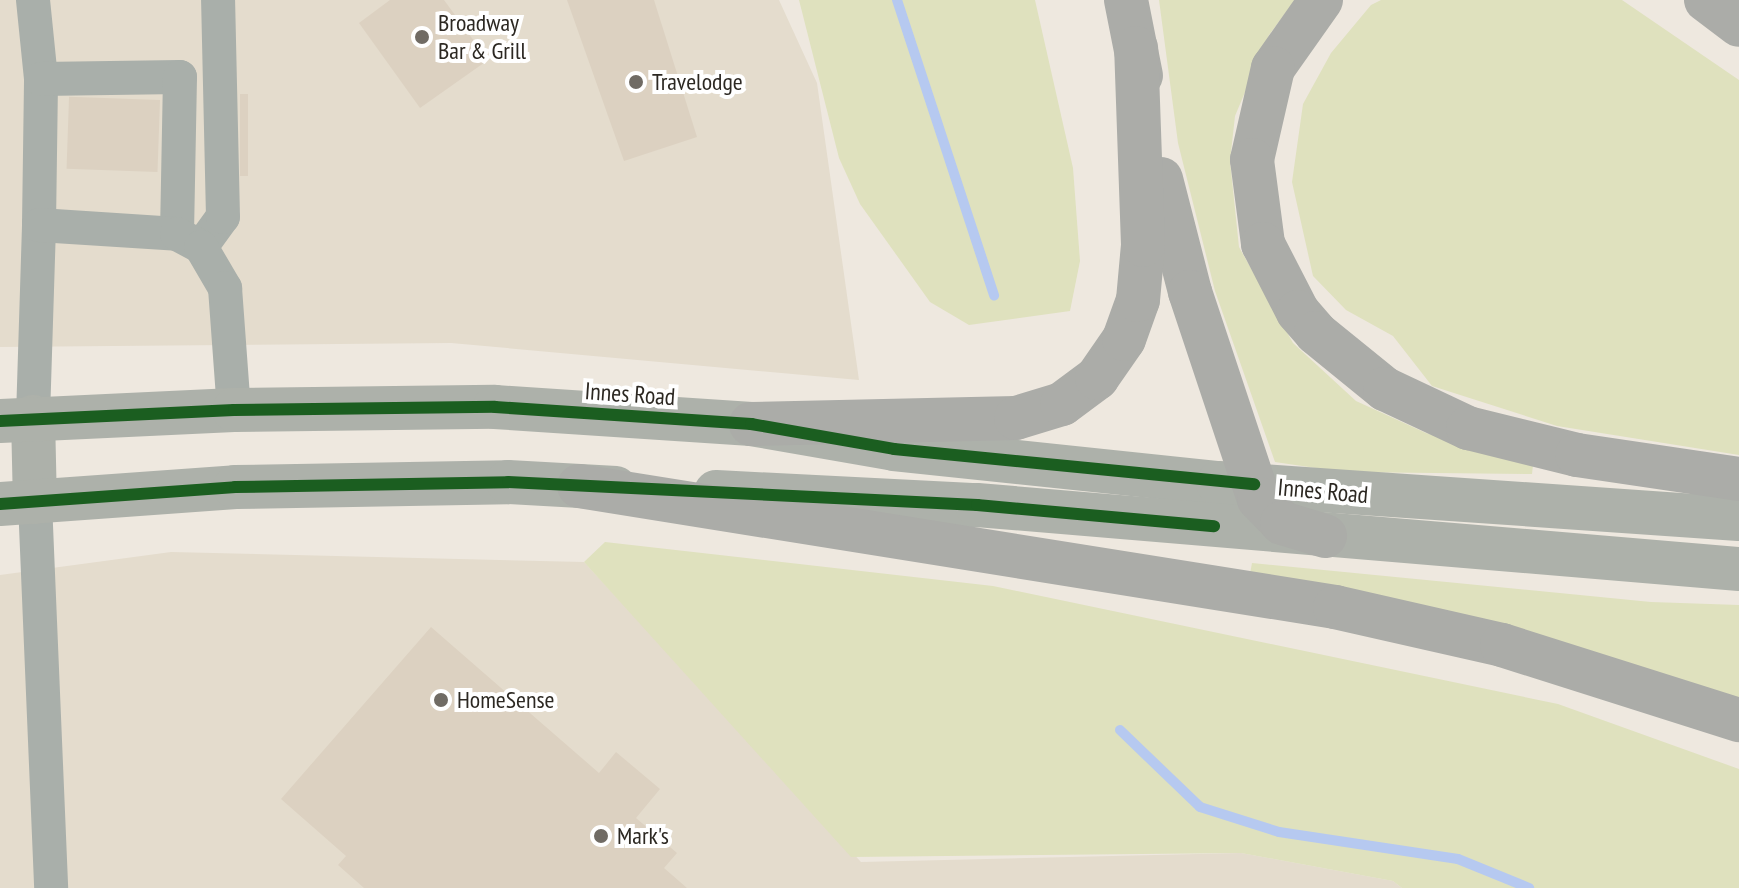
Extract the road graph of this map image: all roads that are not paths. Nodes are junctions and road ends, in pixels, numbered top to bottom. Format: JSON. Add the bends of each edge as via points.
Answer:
{"nodes":[{"id":1,"x":33,"y":0,"type":"edge"},
{"id":2,"x":218,"y":0,"type":"edge"},
{"id":3,"x":1126,"y":0,"type":"edge"},
{"id":4,"x":1321,"y":0,"type":"edge"},
{"id":5,"x":1706,"y":0,"type":"edge"},
{"id":6,"x":1739,"y":25,"type":"edge"},
{"id":7,"x":1136,"y":48,"type":"junction"},
{"id":8,"x":219,"y":52,"type":"junction"},
{"id":9,"x":180,"y":77,"type":"junction"},
{"id":10,"x":41,"y":79,"type":"junction"},
{"id":11,"x":39,"y":225,"type":"junction"},
{"id":12,"x":189,"y":240,"type":"junction"},
{"id":13,"x":234,"y":410,"type":"junction"},
{"id":14,"x":17,"y":419,"type":"edge"},
{"id":15,"x":751,"y":424,"type":"junction"},
{"id":16,"x":1739,"y":479,"type":"edge"},
{"id":17,"x":1254,"y":484,"type":"junction"},
{"id":18,"x":579,"y":486,"type":"junction"},
{"id":19,"x":18,"y":503,"type":"edge"},
{"id":20,"x":1739,"y":519,"type":"edge"},
{"id":21,"x":1325,"y":536,"type":"junction"},
{"id":22,"x":1739,"y":569,"type":"edge"},
{"id":23,"x":1739,"y":720,"type":"edge"},
{"id":24,"x":51,"y":888,"type":"edge"}],
"edges":[{"from":1,"to":10,"type":"lane"},
{"from":2,"to":8,"type":"lane"},
{"from":3,"to":7,"type":"highway"},
{"from":4,"to":16,"type":"highway","via":[[1273,68],[1252,160],[1263,244],[1292,301],[1316,333],[1385,389],[1468,428],[1590,457]]},
{"from":5,"to":6,"type":"highway"},
{"from":7,"to":15,"type":"highway","via":[[1142,217],[1138,300],[1124,339],[1097,378],[1062,404],[1016,418]]},
{"from":7,"to":17,"type":"highway","via":[[1173,234]]},
{"from":8,"to":9,"type":"lane"},
{"from":8,"to":12,"type":"lane","via":[[223,217]]},
{"from":9,"to":10,"type":"lane"},
{"from":9,"to":12,"type":"lane"},
{"from":10,"to":11,"type":"lane"},
{"from":11,"to":12,"type":"lane"},
{"from":11,"to":14,"type":"lane"},
{"from":12,"to":13,"type":"lane","via":[[225,288]]},
{"from":13,"to":14,"type":"main road","name":"Innes Road"},
{"from":13,"to":15,"type":"main road","name":"Innes Road","via":[[495,407]]},
{"from":14,"to":19,"type":"main road"},
{"from":15,"to":17,"type":"main road","name":"Innes Road","via":[[894,449]]},
{"from":17,"to":20,"type":"main road","name":"Innes Road"},
{"from":17,"to":21,"type":"highway","via":[[1259,499],[1282,523]]},
{"from":18,"to":19,"type":"main road","name":"Innes Road","via":[[235,487]]},
{"from":18,"to":21,"type":"main road","name":"Innes Road","via":[[977,505]]},
{"from":18,"to":23,"type":"highway","via":[[1335,607],[1580,667]]},
{"from":19,"to":24,"type":"lane"},
{"from":21,"to":22,"type":"main road","name":"Innes Road"}]}
